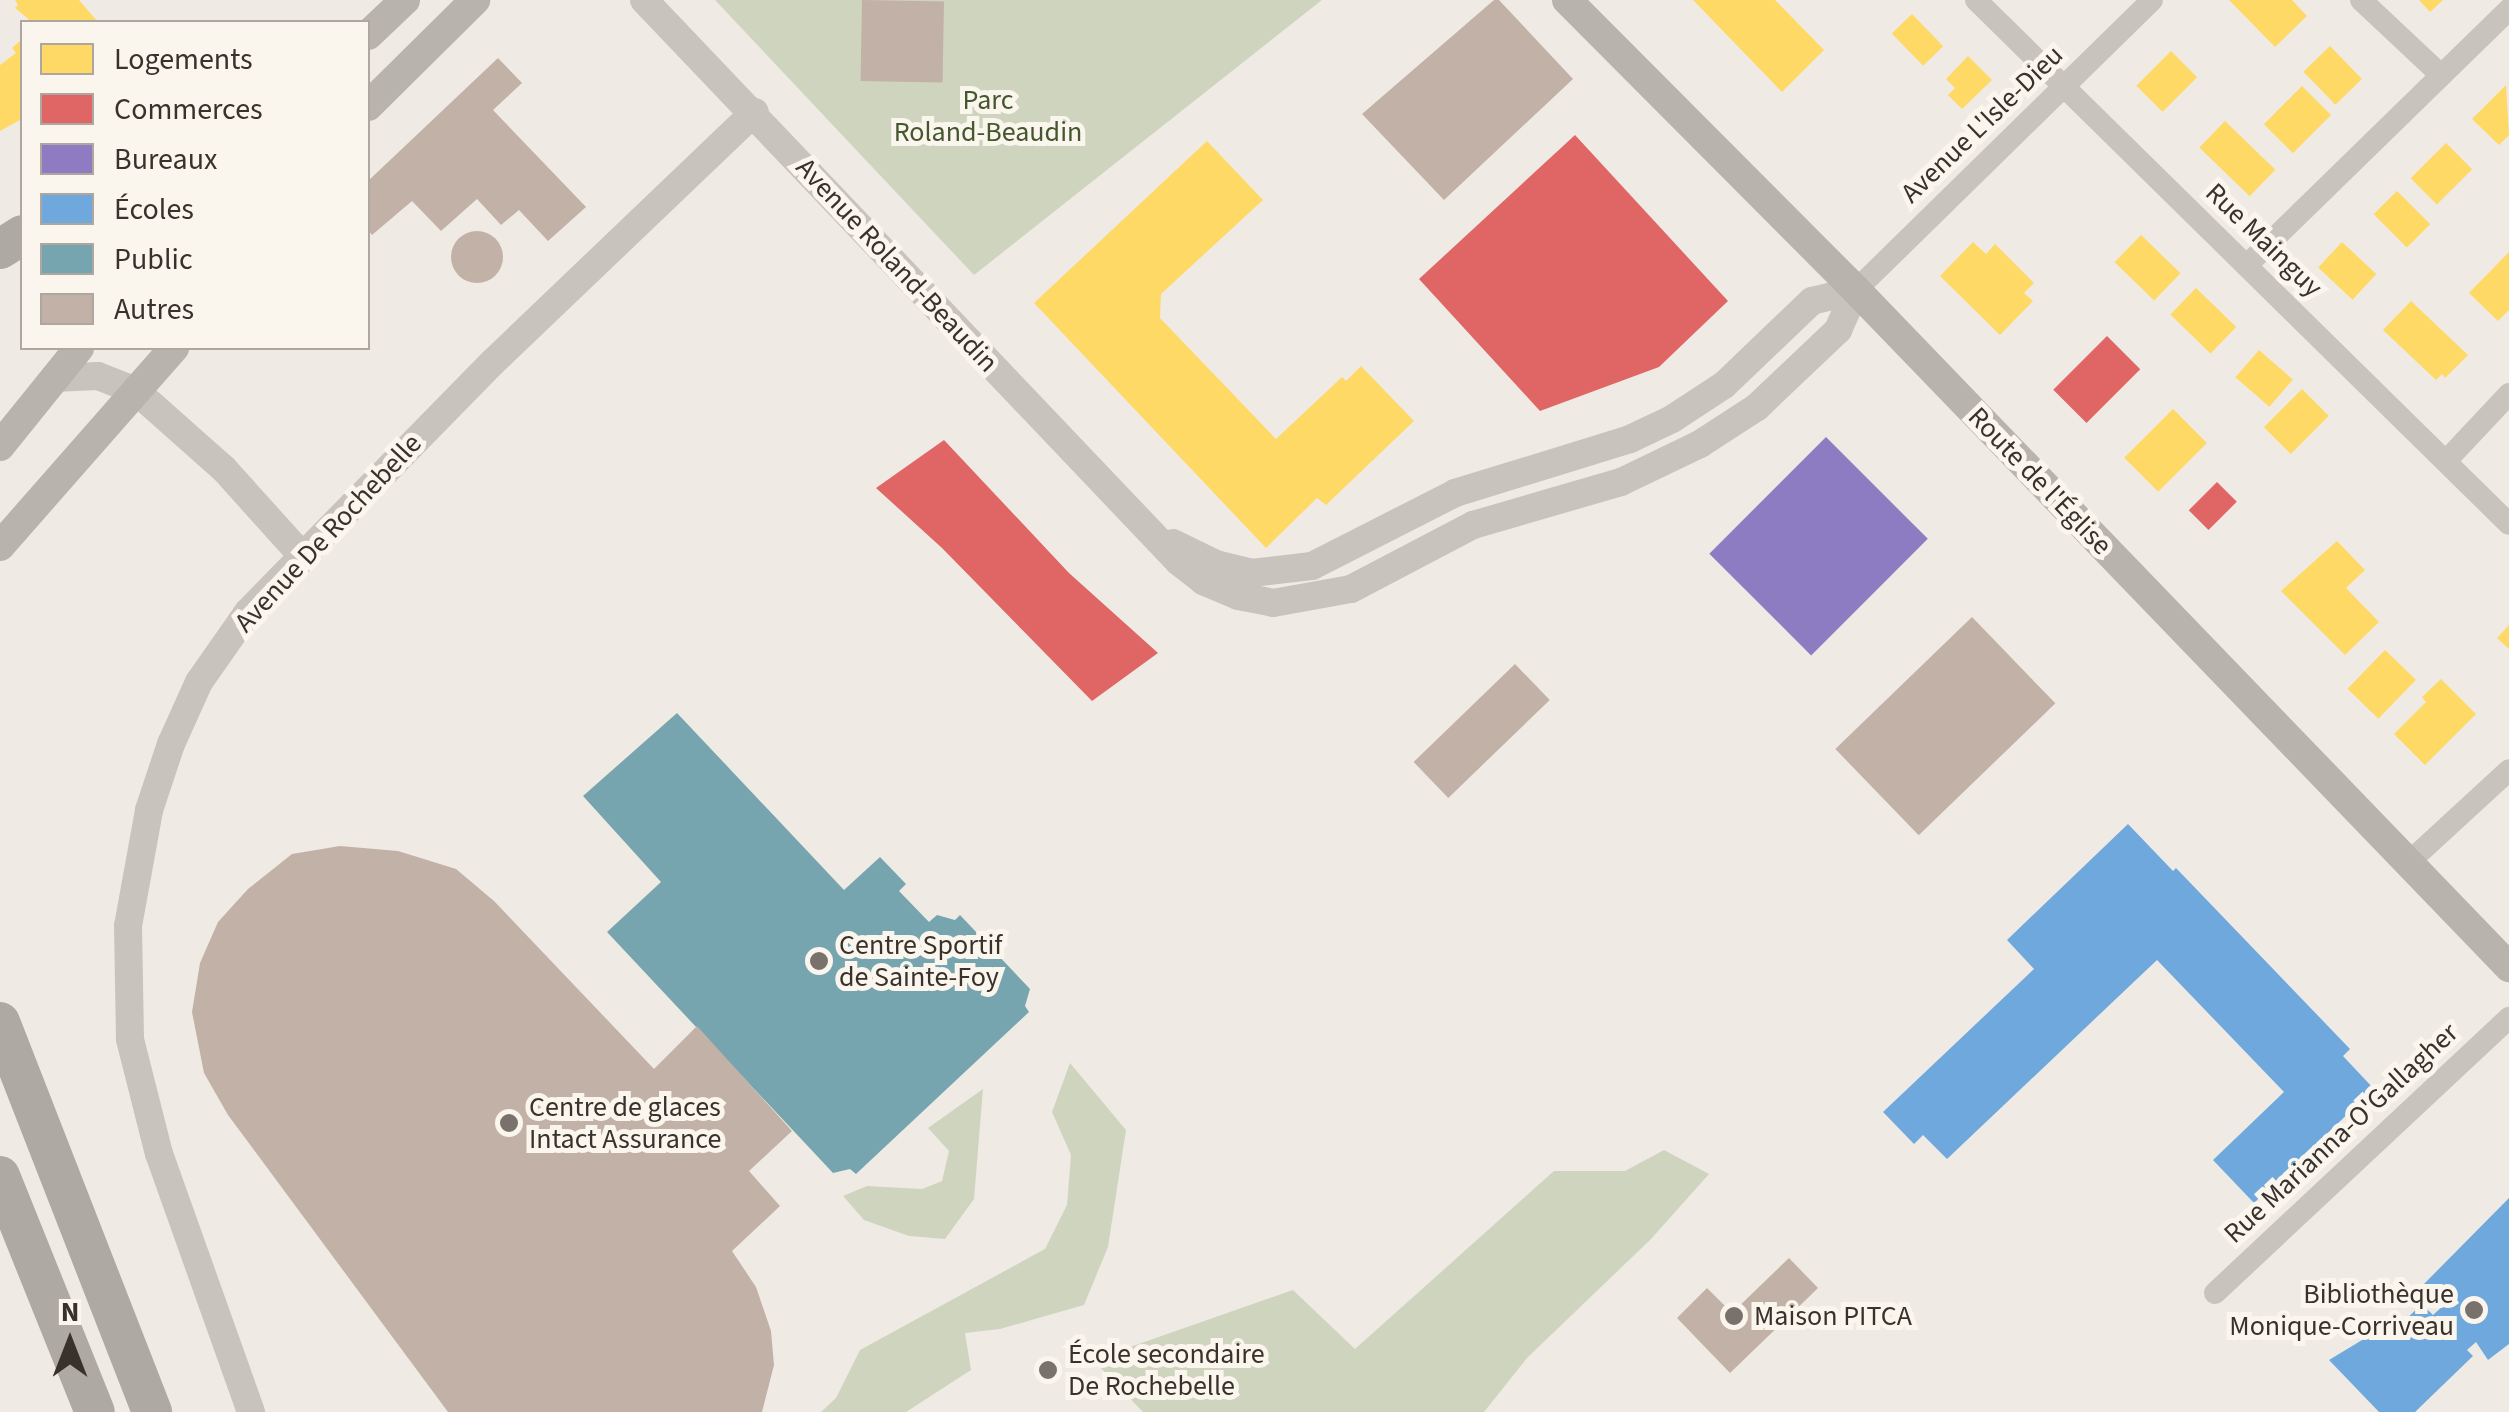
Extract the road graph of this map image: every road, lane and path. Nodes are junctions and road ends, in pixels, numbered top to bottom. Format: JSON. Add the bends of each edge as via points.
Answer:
{"nodes":[{"id":1,"x":405,"y":0,"type":"edge"},
{"id":2,"x":475,"y":0,"type":"edge"},
{"id":3,"x":644,"y":0,"type":"edge"},
{"id":4,"x":1566,"y":0,"type":"edge"},
{"id":5,"x":1976,"y":0,"type":"edge"},
{"id":6,"x":2152,"y":0,"type":"edge"},
{"id":7,"x":2362,"y":0,"type":"edge"},
{"id":8,"x":2509,"y":9,"type":"edge"},
{"id":9,"x":370,"y":33,"type":"edge"},
{"id":10,"x":2441,"y":75,"type":"junction"},
{"id":11,"x":2062,"y":87,"type":"junction"},
{"id":12,"x":370,"y":104,"type":"edge"},
{"id":13,"x":755,"y":112,"type":"junction"},
{"id":14,"x":2247,"y":265,"type":"junction"},
{"id":15,"x":1856,"y":290,"type":"junction"},
{"id":16,"x":77,"y":350,"type":"edge"},
{"id":17,"x":172,"y":350,"type":"edge"},
{"id":18,"x":54,"y":378,"type":"junction"},
{"id":19,"x":136,"y":391,"type":"junction"},
{"id":20,"x":2509,"y":394,"type":"edge"},
{"id":21,"x":0,"y":446,"type":"edge"},
{"id":22,"x":2446,"y":461,"type":"junction"},
{"id":23,"x":2509,"y":524,"type":"edge"},
{"id":24,"x":1150,"y":530,"type":"junction"},
{"id":25,"x":0,"y":546,"type":"edge"},
{"id":26,"x":304,"y":558,"type":"junction"},
{"id":27,"x":2509,"y":770,"type":"edge"},
{"id":28,"x":2408,"y":863,"type":"junction"},
{"id":29,"x":2509,"y":967,"type":"edge"},
{"id":30,"x":2509,"y":1018,"type":"edge"},
{"id":31,"x":0,"y":1022,"type":"edge"},
{"id":32,"x":0,"y":1176,"type":"edge"},
{"id":33,"x":0,"y":1234,"type":"edge"},
{"id":34,"x":2215,"y":1293,"type":"dead end"},
{"id":35,"x":89,"y":1396,"type":"edge"},
{"id":36,"x":152,"y":1412,"type":"edge"},
{"id":37,"x":252,"y":1412,"type":"edge"}],
"edges":[{"from":1,"to":9,"type":"main road"},
{"from":2,"to":12,"type":"main road"},
{"from":3,"to":13,"type":"street","name":"Avenue Roland-Beaudin"},
{"from":4,"to":15,"type":"main road","name":"Route de l'Église"},
{"from":5,"to":11,"type":"street","name":"Rue Mainguy"},
{"from":6,"to":11,"type":"street","name":"Avenue L'Isle-Dieu"},
{"from":7,"to":10,"type":"street"},
{"from":8,"to":10,"type":"street"},
{"from":10,"to":14,"type":"street"},
{"from":11,"to":14,"type":"street","name":"Rue Mainguy"},
{"from":11,"to":15,"type":"street","name":"Avenue L'Isle-Dieu"},
{"from":13,"to":24,"type":"street","name":"Avenue Roland-Beaudin"},
{"from":13,"to":26,"type":"street","name":"Avenue De Rochebelle","via":[[502,353]]},
{"from":14,"to":22,"type":"street","name":"Rue Mainguy"},
{"from":15,"to":24,"type":"street","name":"Avenue Roland-Beaudin","via":[[1812,301],[1724,385],[1672,419],[1630,440],[1455,494],[1312,566],[1252,573],[1216,564]]},
{"from":15,"to":24,"type":"street","name":"Avenue Roland-Beaudin","via":[[1838,330],[1757,407],[1700,444],[1621,482],[1473,525],[1351,589],[1273,603],[1238,596],[1203,581]]},
{"from":15,"to":28,"type":"main road","name":"Route de l'Église"},
{"from":16,"to":18,"type":"main road"},
{"from":17,"to":19,"type":"main road"},
{"from":18,"to":19,"type":"street","via":[[98,376]]},
{"from":18,"to":21,"type":"main road"},
{"from":19,"to":25,"type":"main road"},
{"from":19,"to":26,"type":"street","via":[[224,469]]},
{"from":20,"to":22,"type":"street"},
{"from":22,"to":23,"type":"street","name":"Rue Mainguy"},
{"from":26,"to":37,"type":"street","name":"Avenue De Rochebelle","via":[[248,612],[199,682],[149,810],[128,926],[130,1039],[141,1098]]},
{"from":27,"to":28,"type":"street"},
{"from":28,"to":29,"type":"main road","name":"Route de l'Église"},
{"from":30,"to":34,"type":"street","name":"Rue Marianna-O'Gallagher"},
{"from":31,"to":36,"type":"highway"},
{"from":32,"to":35,"type":"highway"},
{"from":33,"to":35,"type":"highway"}]}
